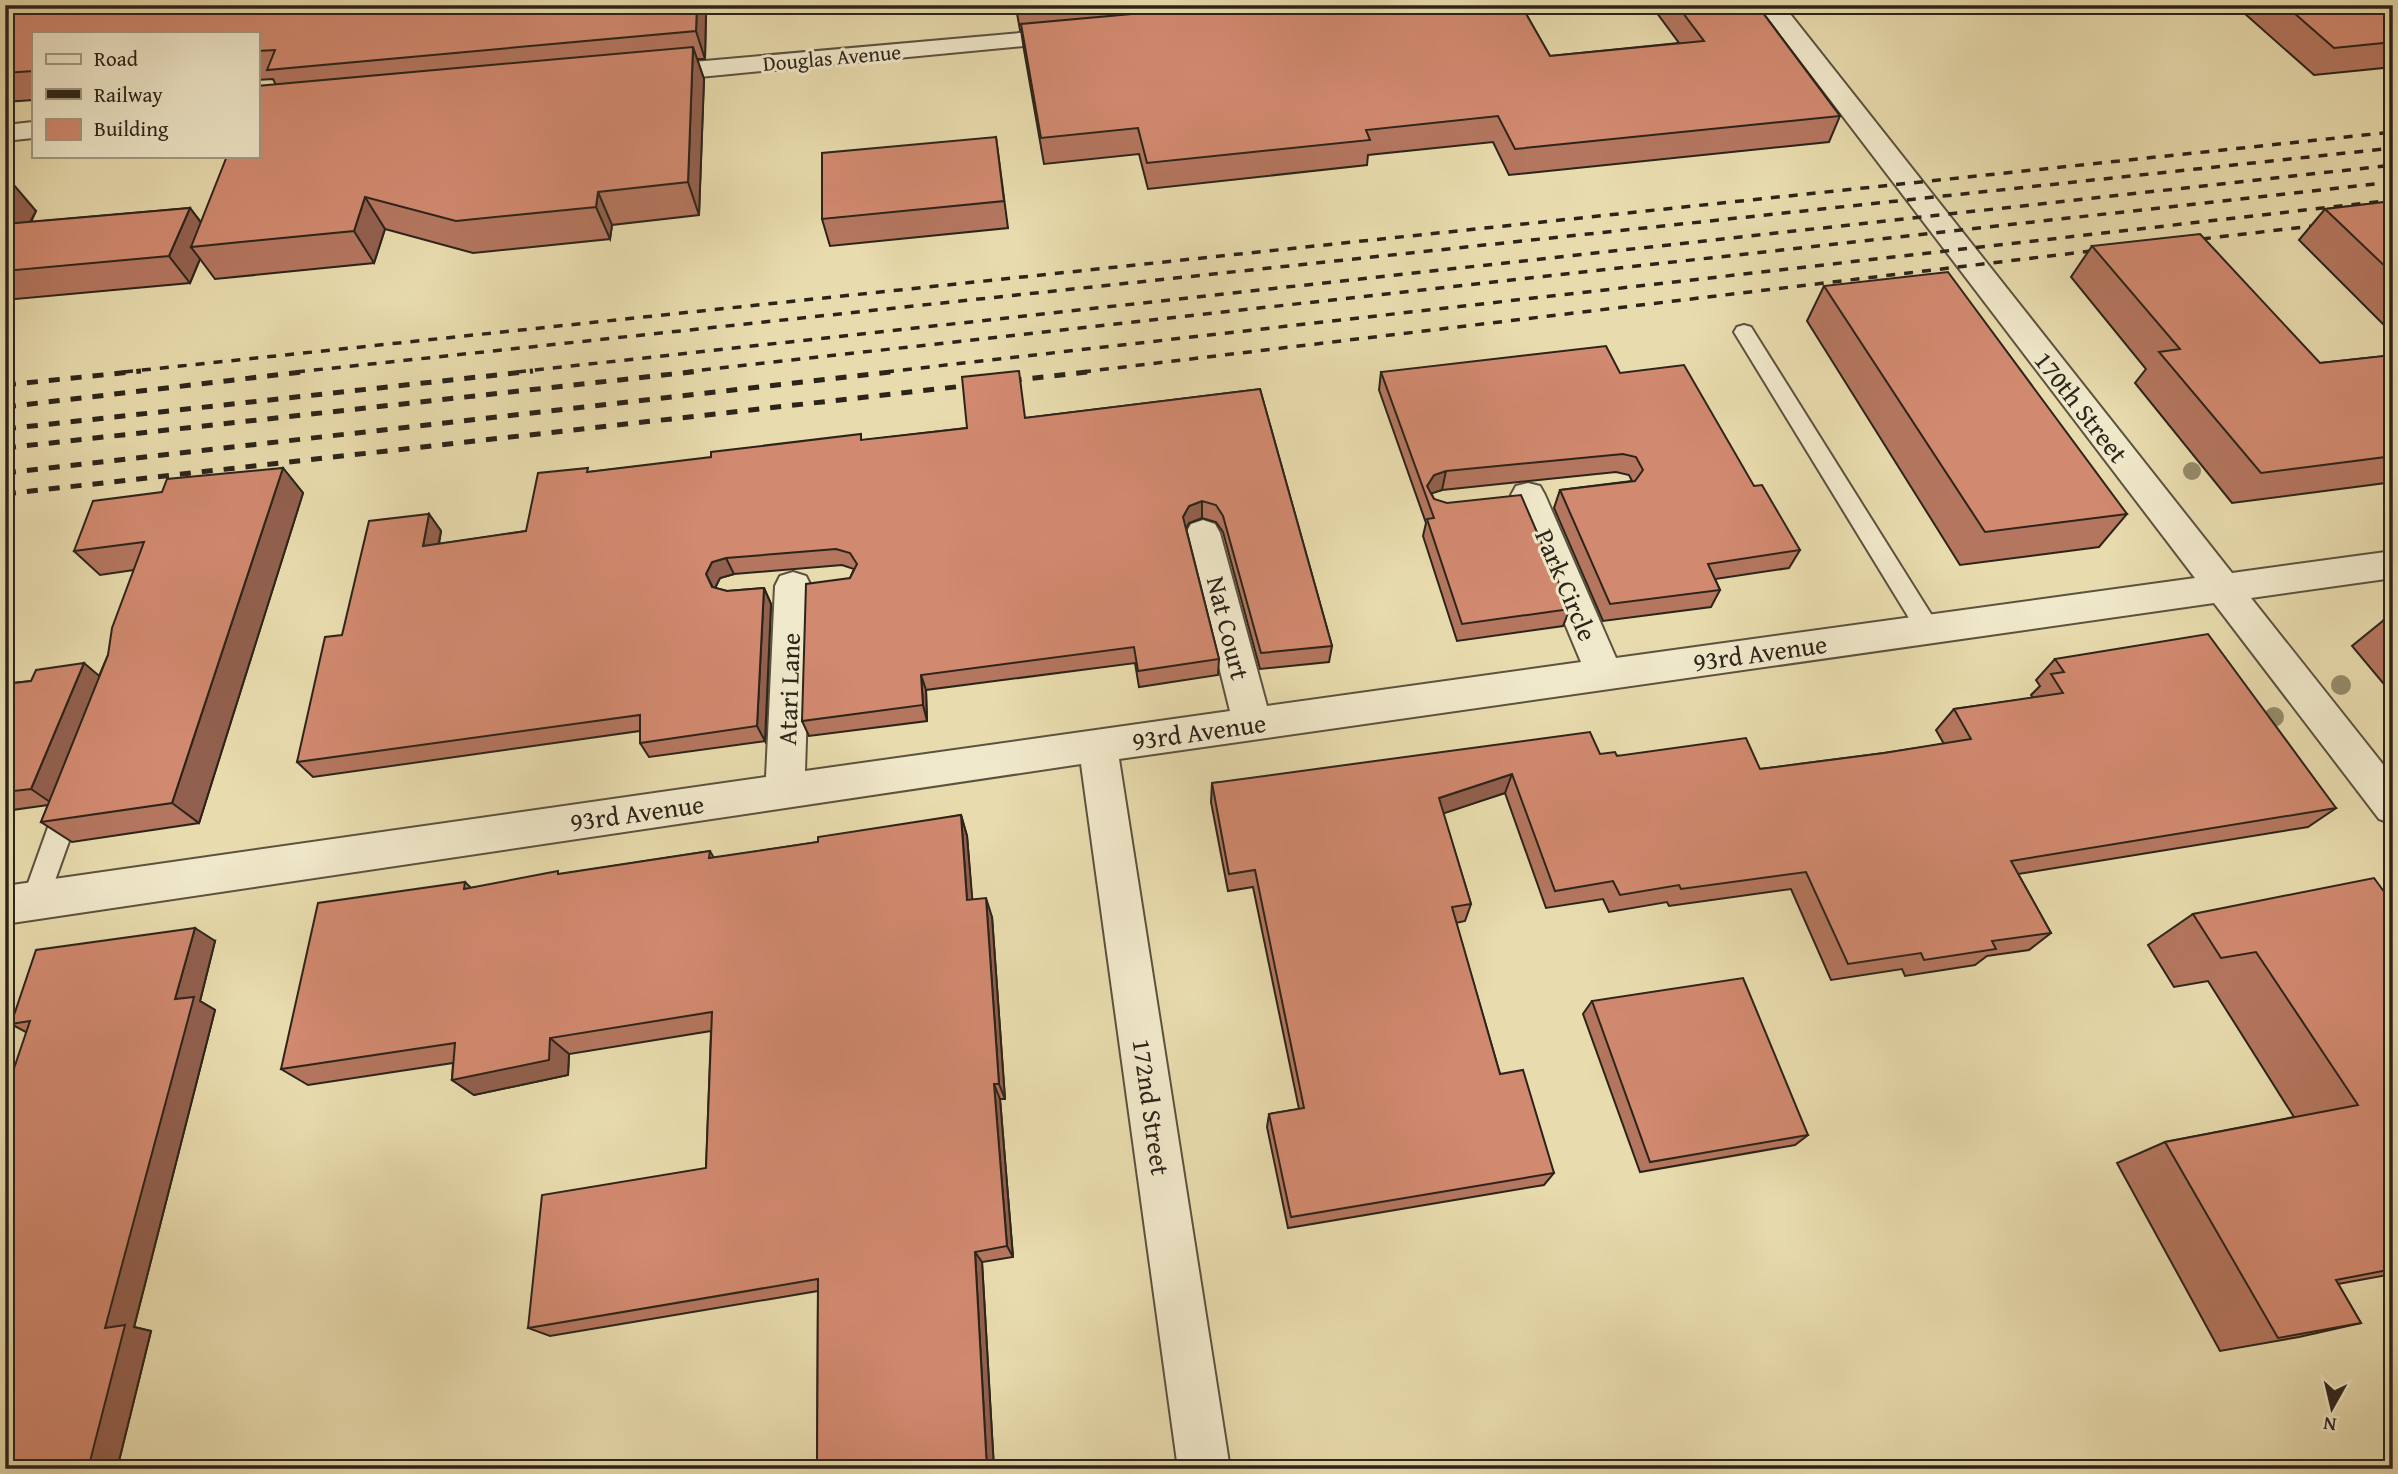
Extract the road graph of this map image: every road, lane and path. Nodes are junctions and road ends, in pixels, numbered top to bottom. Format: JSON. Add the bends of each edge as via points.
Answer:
{"nodes":[{"id":1,"x":1770,"y":5,"type":"edge"},
{"id":2,"x":1101,"y":33,"type":"edge"},
{"id":3,"x":617,"y":77,"type":"edge"},
{"id":4,"x":32,"y":131,"type":"edge"},
{"id":5,"x":5,"y":133,"type":"edge"},
{"id":6,"x":1744,"y":332,"type":"dead end"},
{"id":7,"x":1566,"y":492,"type":"edge"},
{"id":8,"x":1528,"y":495,"type":"junction"},
{"id":9,"x":1492,"y":499,"type":"edge"},
{"id":10,"x":1203,"y":533,"type":"dead end"},
{"id":11,"x":2393,"y":564,"type":"edge"},
{"id":12,"x":830,"y":583,"type":"edge"},
{"id":13,"x":2221,"y":587,"type":"junction"},
{"id":14,"x":1928,"y":629,"type":"junction"},
{"id":15,"x":1605,"y":675,"type":"junction"},
{"id":16,"x":1253,"y":724,"type":"junction"},
{"id":17,"x":1098,"y":746,"type":"junction"},
{"id":18,"x":79,"y":779,"type":"edge"},
{"id":19,"x":785,"y":792,"type":"junction"},
{"id":20,"x":2393,"y":807,"type":"edge"},
{"id":21,"x":20,"y":902,"type":"edge"},
{"id":22,"x":1204,"y":1469,"type":"edge"}],
"edges":[{"from":1,"to":13,"type":"street","name":"170th Street"},
{"from":2,"to":3,"type":"street","name":"Douglas Avenue"},
{"from":4,"to":5,"type":"street"},
{"from":6,"to":14,"type":"lane"},
{"from":7,"to":8,"type":"street","name":"Park Circle"},
{"from":8,"to":9,"type":"street","name":"Park Circle"},
{"from":8,"to":15,"type":"street","name":"Park Circle"},
{"from":10,"to":16,"type":"street","name":"Nat Court"},
{"from":11,"to":13,"type":"street","name":"93rd Avenue"},
{"from":12,"to":19,"type":"street","name":"Atari Lane","via":[[776,587]]},
{"from":13,"to":14,"type":"street","name":"93rd Avenue"},
{"from":13,"to":20,"type":"street","name":"170th Street"},
{"from":14,"to":15,"type":"street","name":"93rd Avenue"},
{"from":15,"to":16,"type":"street","name":"93rd Avenue"},
{"from":16,"to":17,"type":"street","name":"93rd Avenue"},
{"from":17,"to":19,"type":"street","name":"93rd Avenue"},
{"from":17,"to":22,"type":"street","name":"172nd Street"},
{"from":18,"to":21,"type":"lane"},
{"from":19,"to":21,"type":"street","name":"93rd Avenue"}]}
